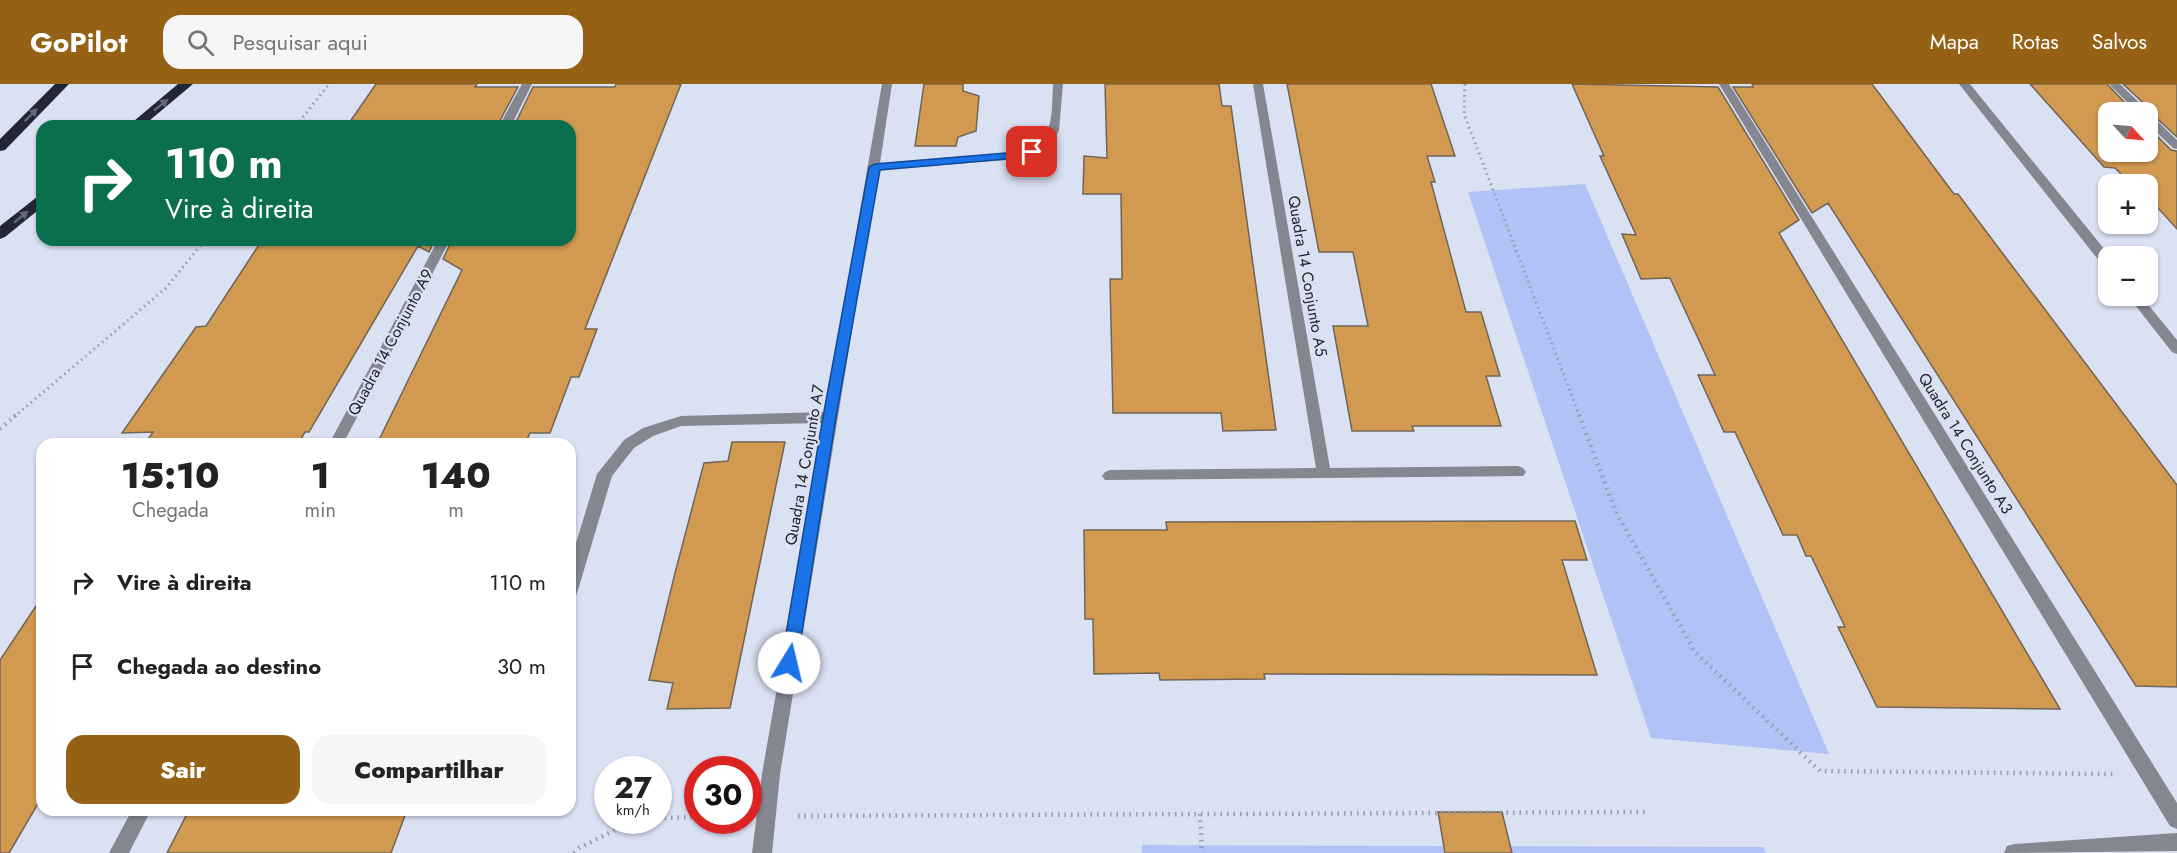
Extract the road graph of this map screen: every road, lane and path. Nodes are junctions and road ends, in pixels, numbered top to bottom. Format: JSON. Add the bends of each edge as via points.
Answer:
{"nodes":[{"id":1,"x":62,"y":84,"type":"edge"},
{"id":2,"x":186,"y":84,"type":"edge"},
{"id":3,"x":329,"y":84,"type":"edge"},
{"id":4,"x":527,"y":84,"type":"edge"},
{"id":5,"x":887,"y":84,"type":"edge"},
{"id":6,"x":1058,"y":84,"type":"edge"},
{"id":7,"x":1258,"y":84,"type":"edge"},
{"id":8,"x":1465,"y":84,"type":"edge"},
{"id":9,"x":1724,"y":84,"type":"edge"},
{"id":10,"x":1964,"y":84,"type":"edge"},
{"id":11,"x":2114,"y":84,"type":"edge"},
{"id":12,"x":2133,"y":102,"type":"edge"},
{"id":13,"x":142,"y":120,"type":"edge"},
{"id":14,"x":301,"y":120,"type":"edge"},
{"id":15,"x":508,"y":120,"type":"edge"},
{"id":16,"x":2158,"y":128,"type":"edge"},
{"id":17,"x":2177,"y":146,"type":"edge"},
{"id":18,"x":0,"y":147,"type":"edge"},
{"id":19,"x":875,"y":167,"type":"junction"},
{"id":20,"x":36,"y":205,"type":"edge"},
{"id":21,"x":0,"y":234,"type":"edge"},
{"id":22,"x":200,"y":246,"type":"edge"},
{"id":23,"x":441,"y":246,"type":"edge"},
{"id":24,"x":2098,"y":250,"type":"edge"},
{"id":25,"x":2142,"y":306,"type":"edge"},
{"id":26,"x":2177,"y":349,"type":"edge"},
{"id":27,"x":830,"y":417,"type":"junction"},
{"id":28,"x":0,"y":429,"type":"edge"},
{"id":29,"x":339,"y":438,"type":"edge"},
{"id":30,"x":1518,"y":472,"type":"dead end"},
{"id":31,"x":1324,"y":474,"type":"junction"},
{"id":32,"x":1110,"y":476,"type":"dead end"},
{"id":33,"x":576,"y":570,"type":"edge"},
{"id":34,"x":2149,"y":774,"type":"junction"},
{"id":35,"x":1649,"y":812,"type":"dead end"},
{"id":36,"x":1200,"y":814,"type":"junction"},
{"id":37,"x":139,"y":816,"type":"edge"},
{"id":38,"x":766,"y":816,"type":"junction"},
{"id":39,"x":2177,"y":820,"type":"edge"},
{"id":40,"x":607,"y":834,"type":"edge"},
{"id":41,"x":2177,"y":842,"type":"edge"},
{"id":42,"x":119,"y":853,"type":"edge"},
{"id":43,"x":574,"y":853,"type":"edge"},
{"id":44,"x":762,"y":853,"type":"edge"},
{"id":45,"x":1202,"y":853,"type":"edge"},
{"id":46,"x":2014,"y":853,"type":"edge"}],
"edges":[{"from":18,"to":1,"type":"highway","one_way":true},
{"from":13,"to":2,"type":"highway","one_way":true},
{"from":3,"to":14,"type":"path"},
{"from":4,"to":15,"type":"street"},
{"from":5,"to":19,"type":"street","name":"Quadra 14 Conjunto A7"},
{"from":6,"to":19,"type":"street","via":[[1051,137],[1032,152]]},
{"from":7,"to":31,"type":"street","name":"Quadra 14 Conjunto A5"},
{"from":8,"to":34,"type":"path","via":[[1464,114],[1616,512],[1695,652],[1820,771]]},
{"from":9,"to":34,"type":"street","name":"Quadra 14 Conjunto A3"},
{"from":10,"to":24,"type":"street"},
{"from":11,"to":12,"type":"street"},
{"from":16,"to":17,"type":"street"},
{"from":19,"to":27,"type":"street","name":"Quadra 14 Conjunto A7"},
{"from":21,"to":20,"type":"highway","one_way":true},
{"from":22,"to":28,"type":"path","via":[[166,288]]},
{"from":23,"to":29,"type":"street","name":"Quadra 14 Conjunto A9"},
{"from":25,"to":26,"type":"street"},
{"from":27,"to":33,"type":"street","via":[[681,421],[648,432],[629,444],[605,474]]},
{"from":27,"to":38,"type":"street","name":"Quadra 14 Conjunto A7"},
{"from":30,"to":31,"type":"street"},
{"from":31,"to":32,"type":"street"},
{"from":34,"to":39,"type":"street","name":"Quadra 14 Conjunto A3"},
{"from":35,"to":36,"type":"path"},
{"from":36,"to":38,"type":"path"},
{"from":36,"to":45,"type":"path"},
{"from":37,"to":42,"type":"street"},
{"from":38,"to":44,"type":"street","name":"Quadra 14 Conjunto A7"},
{"from":40,"to":43,"type":"path"},
{"from":41,"to":46,"type":"street"}]}
